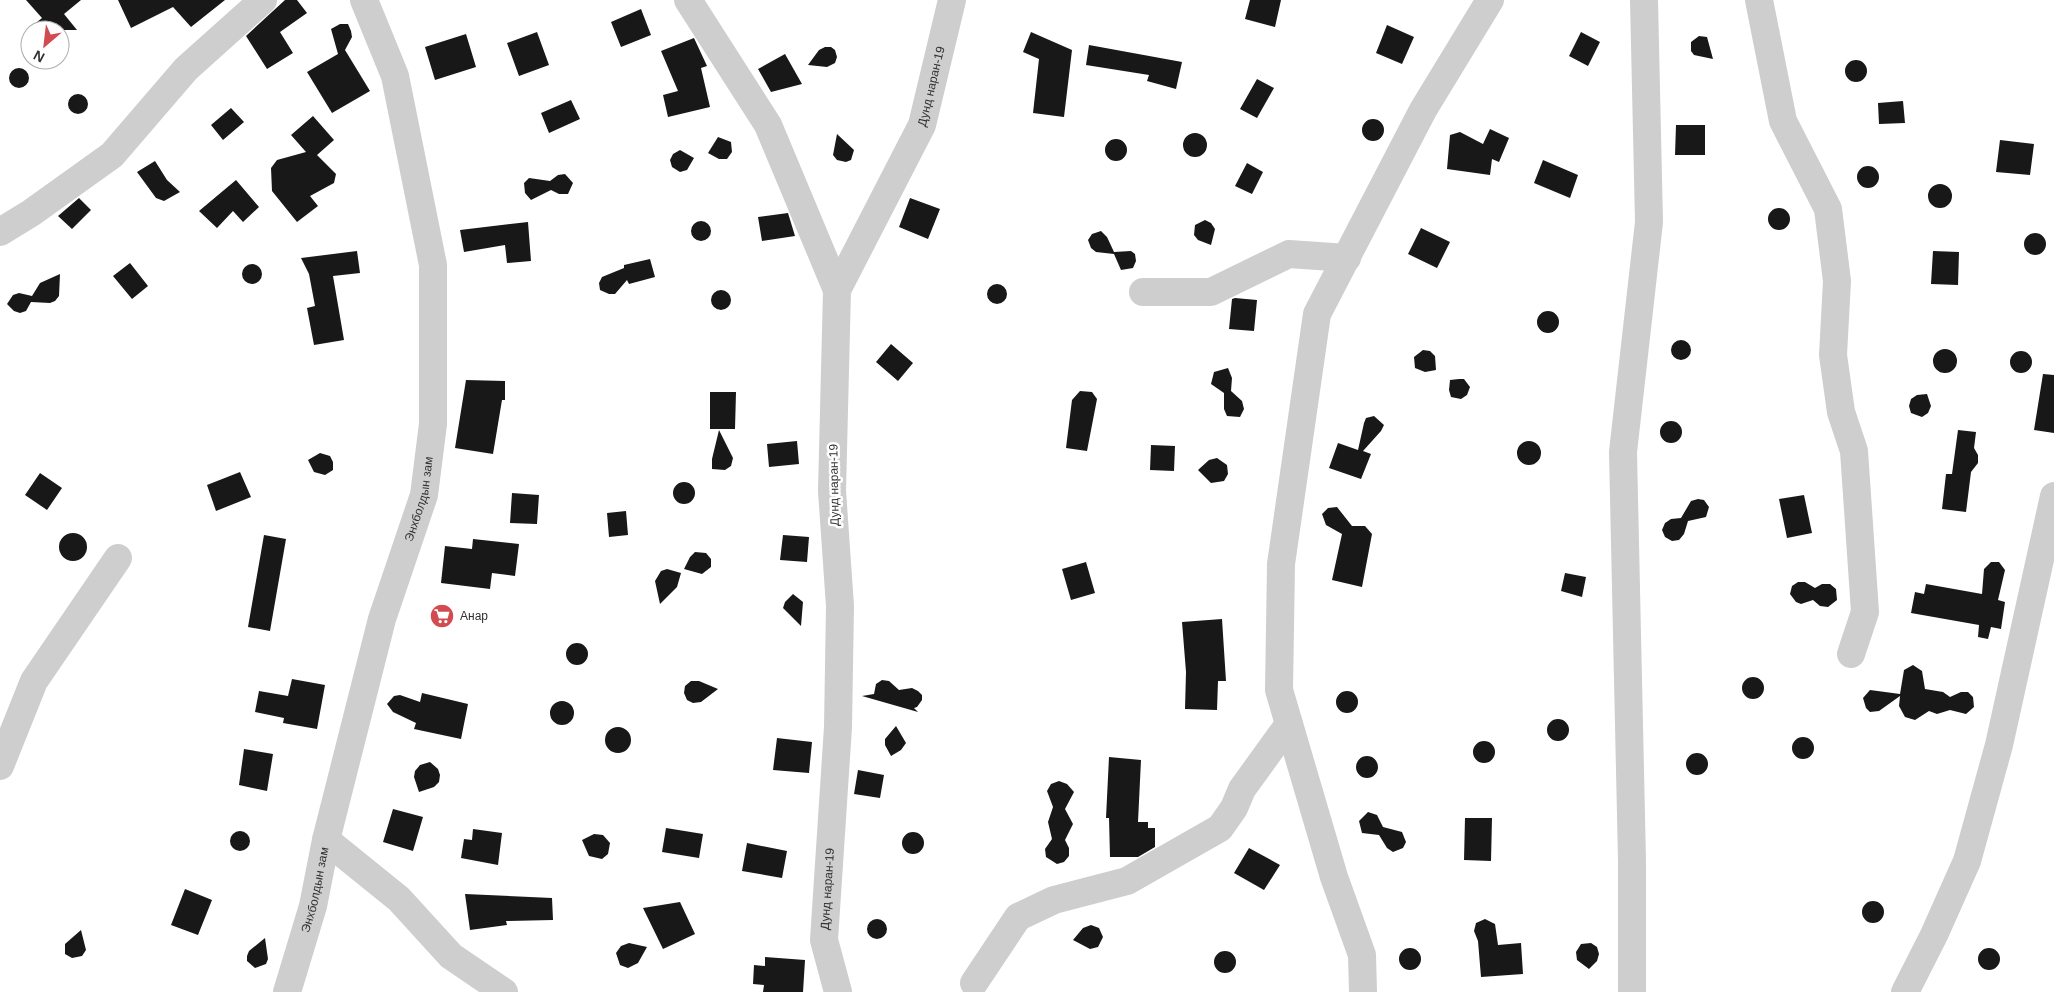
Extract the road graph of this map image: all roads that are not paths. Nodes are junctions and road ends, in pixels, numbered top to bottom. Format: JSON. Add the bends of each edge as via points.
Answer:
{"nodes":[{"id":1,"x":263,"y":0,"type":"edge"},
{"id":2,"x":364,"y":0,"type":"edge"},
{"id":3,"x":688,"y":0,"type":"edge"},
{"id":4,"x":952,"y":0,"type":"edge"},
{"id":5,"x":1490,"y":0,"type":"edge"},
{"id":6,"x":1644,"y":0,"type":"edge"},
{"id":7,"x":1760,"y":0,"type":"edge"},
{"id":8,"x":0,"y":232,"type":"edge"},
{"id":9,"x":1347,"y":258,"type":"junction"},
{"id":10,"x":837,"y":290,"type":"junction"},
{"id":11,"x":1143,"y":292,"type":"dead end"},
{"id":12,"x":2054,"y":496,"type":"edge"},
{"id":13,"x":118,"y":558,"type":"dead end"},
{"id":14,"x":1850,"y":654,"type":"dead end"},
{"id":15,"x":1289,"y":724,"type":"junction"},
{"id":16,"x":0,"y":766,"type":"edge"},
{"id":17,"x":326,"y":840,"type":"junction"},
{"id":18,"x":974,"y":983,"type":"dead end"},
{"id":19,"x":287,"y":992,"type":"edge"},
{"id":20,"x":504,"y":992,"type":"edge"},
{"id":21,"x":838,"y":992,"type":"edge"},
{"id":22,"x":1363,"y":992,"type":"edge"},
{"id":23,"x":1632,"y":992,"type":"edge"},
{"id":24,"x":1906,"y":992,"type":"edge"}],
"edges":[{"from":1,"to":8,"type":"street","via":[[186,69],[112,155]]},
{"from":2,"to":17,"type":"street","name":"Энхболдын зам","via":[[395,76],[433,265],[433,424],[424,495],[382,619]]},
{"from":3,"to":10,"type":"street","via":[[768,124]]},
{"from":4,"to":10,"type":"street","name":"Дунд наран-19","via":[[922,125]]},
{"from":5,"to":9,"type":"street","via":[[1423,110]]},
{"from":6,"to":23,"type":"street","via":[[1649,222],[1623,452]]},
{"from":7,"to":14,"type":"street","via":[[1784,121],[1828,209],[1837,281],[1833,355],[1841,412],[1854,451],[1865,612]]},
{"from":9,"to":11,"type":"street","via":[[1289,254],[1210,292]]},
{"from":9,"to":15,"type":"street","via":[[1317,314],[1280,564],[1279,690]]},
{"from":10,"to":21,"type":"street","name":"Дунд наран-19","via":[[832,491],[840,606],[838,718],[824,940]]},
{"from":12,"to":24,"type":"street","via":[[1999,745],[1967,861]]},
{"from":13,"to":16,"type":"street","via":[[34,681]]},
{"from":15,"to":18,"type":"street","via":[[1242,788],[1234,808],[1220,828],[1127,881],[1054,900],[1018,917]]},
{"from":15,"to":22,"type":"street","via":[[1334,877],[1362,955]]},
{"from":17,"to":19,"type":"street","name":"Энхболдын зам","via":[[313,906]]},
{"from":17,"to":20,"type":"street","via":[[400,899],[451,956]]}]}
